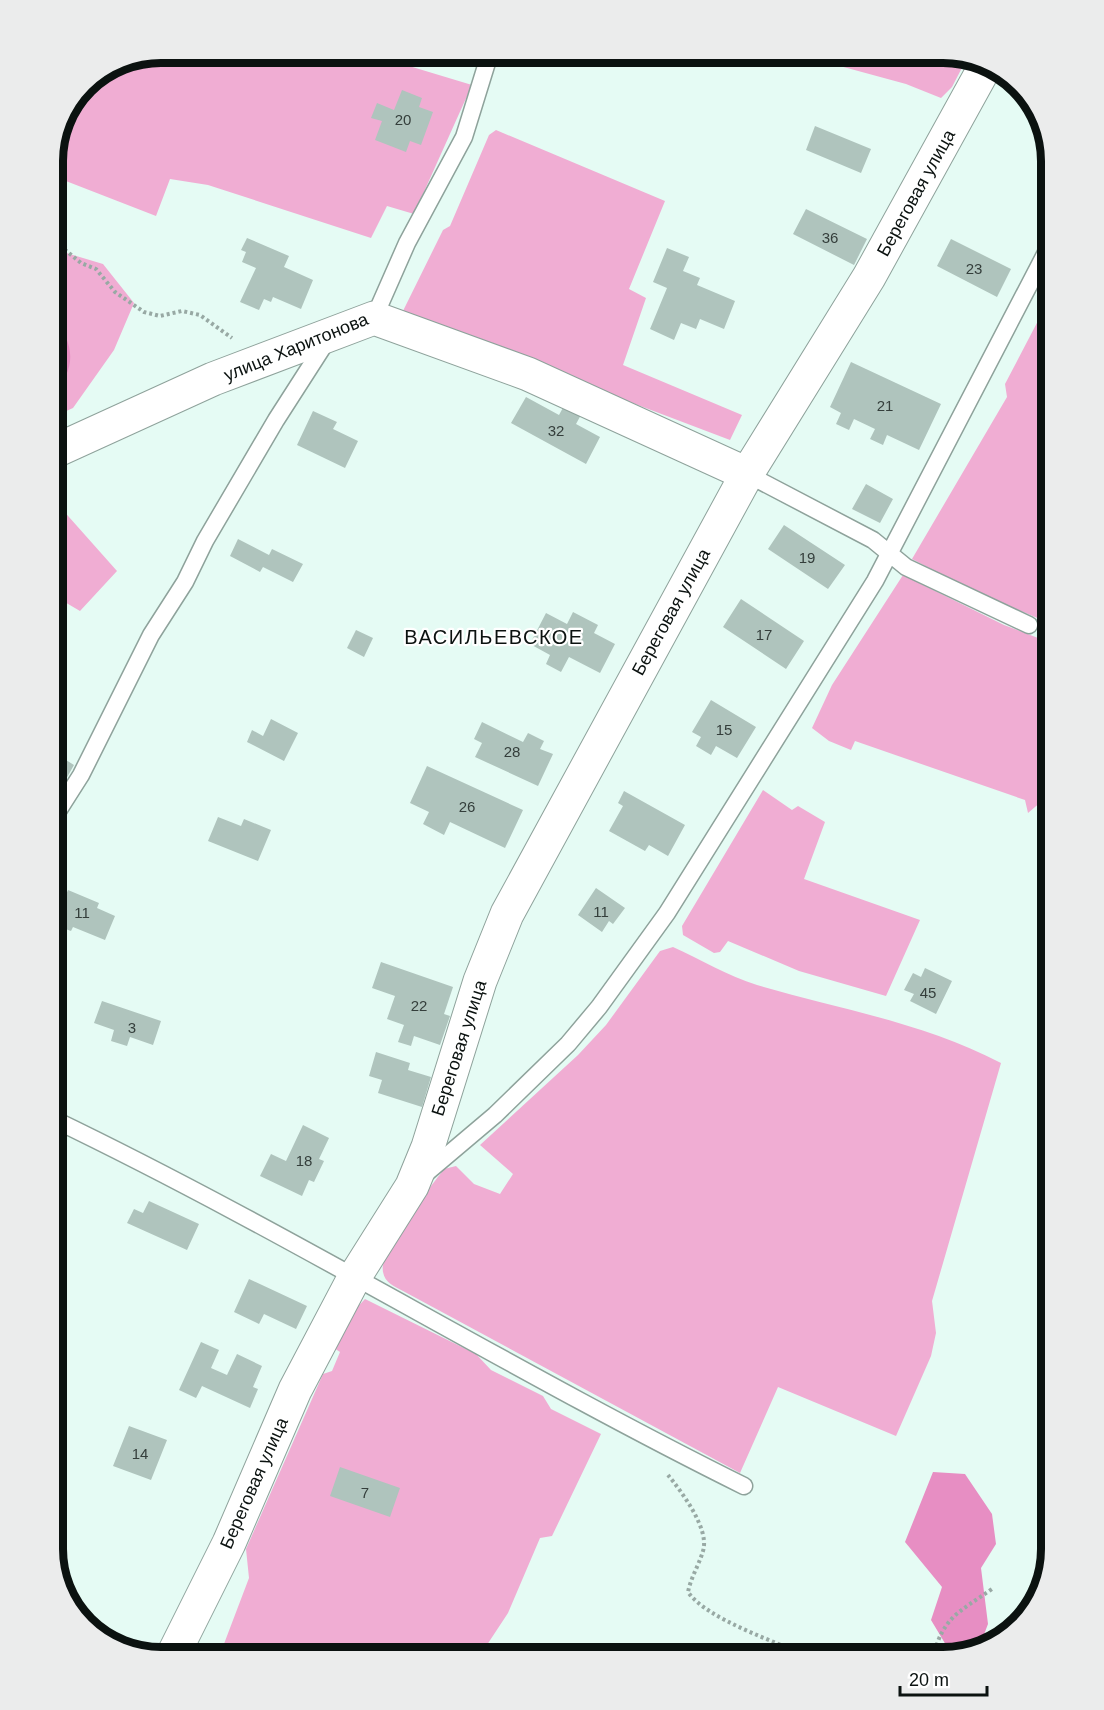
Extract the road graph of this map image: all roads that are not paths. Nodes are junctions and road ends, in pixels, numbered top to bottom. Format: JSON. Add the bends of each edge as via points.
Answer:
{"nodes":[{"id":1,"x":487,"y":63,"type":"edge"},
{"id":2,"x":982,"y":71,"type":"edge"},
{"id":3,"x":1041,"y":264,"type":"edge"},
{"id":4,"x":374,"y":318,"type":"junction"},
{"id":5,"x":331,"y":334,"type":"junction"},
{"id":6,"x":63,"y":447,"type":"edge"},
{"id":7,"x":747,"y":474,"type":"junction"},
{"id":8,"x":889,"y":553,"type":"junction"},
{"id":9,"x":1029,"y":625,"type":"dead end"},
{"id":10,"x":63,"y":803,"type":"edge"},
{"id":11,"x":63,"y":1124,"type":"edge"},
{"id":12,"x":412,"y":1186,"type":"junction"},
{"id":13,"x":354,"y":1278,"type":"junction"},
{"id":14,"x":744,"y":1486,"type":"dead end"},
{"id":15,"x":177,"y":1647,"type":"edge"}],
"edges":[{"from":1,"to":4,"type":"lane","name":"улица Харитонова","via":[[464,137],[407,243]]},
{"from":2,"to":7,"type":"street","name":"Береговая улица","via":[[869,277]]},
{"from":3,"to":8,"type":"lane","name":"Береговая улица"},
{"from":4,"to":5,"type":"street","name":"улица Харитонова"},
{"from":4,"to":7,"type":"street","via":[[528,374]]},
{"from":5,"to":6,"type":"street","name":"улица Харитонова","via":[[213,379]]},
{"from":5,"to":10,"type":"lane","via":[[205,541]]},
{"from":7,"to":8,"type":"lane","via":[[873,540]]},
{"from":7,"to":12,"type":"street","name":"Береговая улица","via":[[507,914],[480,981]]},
{"from":8,"to":9,"type":"lane","via":[[906,567]]},
{"from":8,"to":12,"type":"lane","name":"Береговая улица","via":[[667,913],[599,1007],[568,1044],[502,1108]]},
{"from":11,"to":13,"type":"lane","via":[[150,1166]]},
{"from":12,"to":13,"type":"street","name":"Береговая улица"},
{"from":13,"to":14,"type":"lane","via":[[637,1433]]},
{"from":13,"to":15,"type":"street","name":"Береговая улица","via":[[295,1390],[229,1543]]}]}
